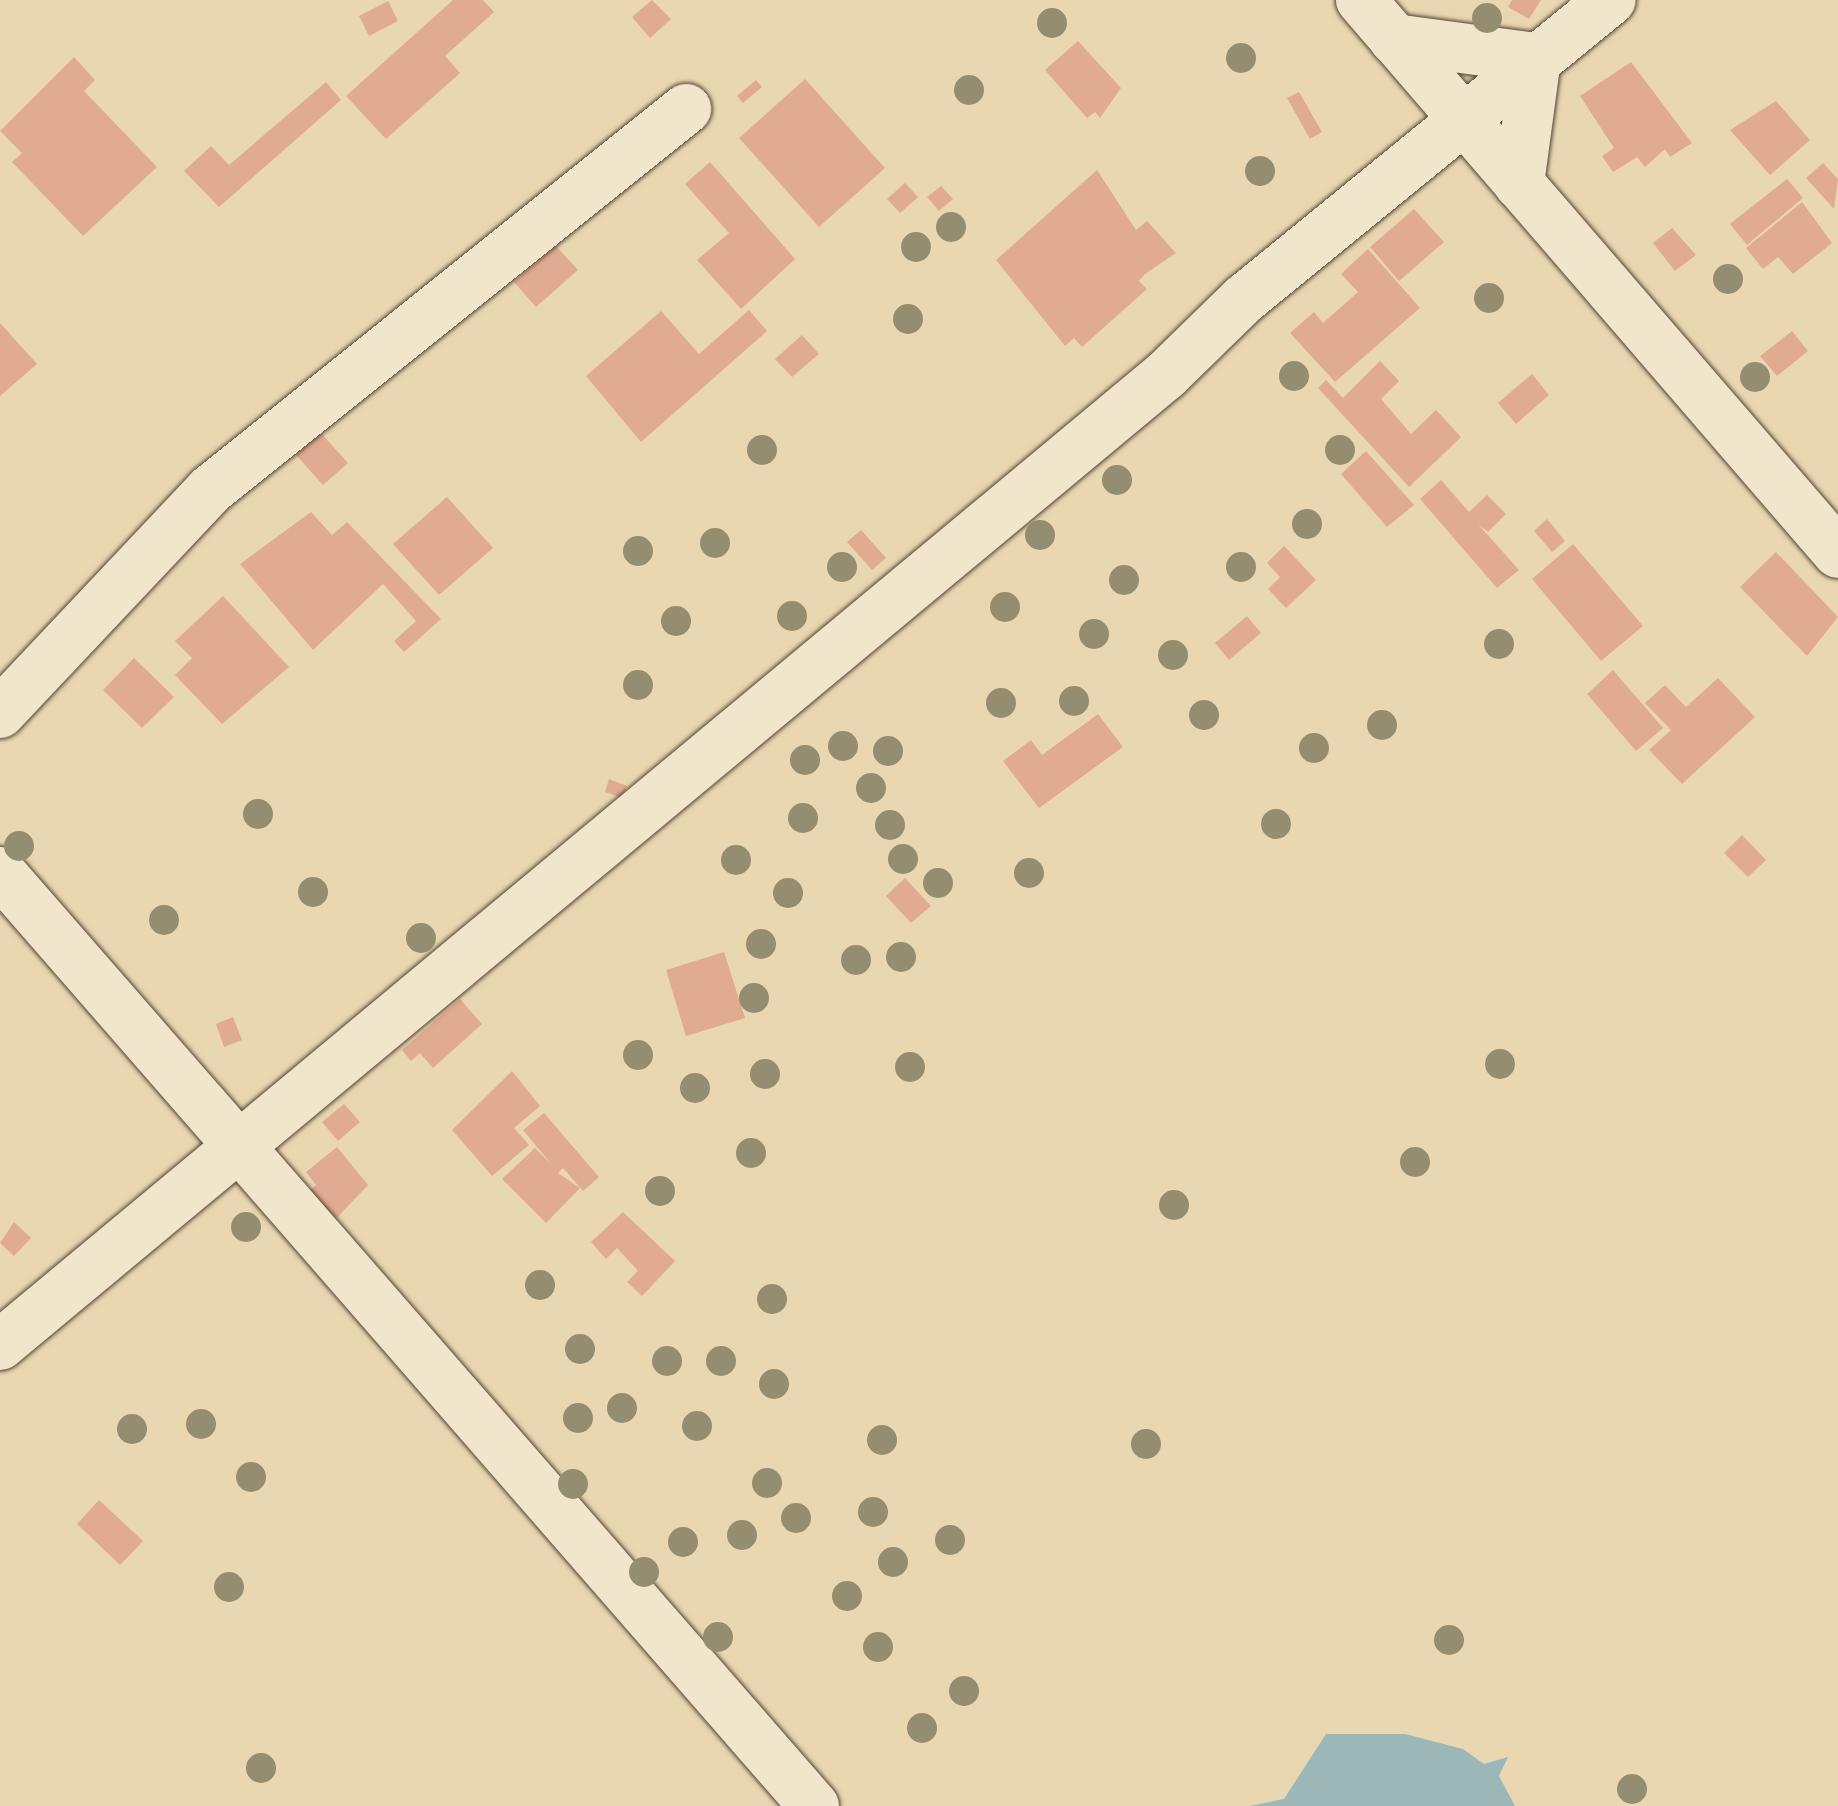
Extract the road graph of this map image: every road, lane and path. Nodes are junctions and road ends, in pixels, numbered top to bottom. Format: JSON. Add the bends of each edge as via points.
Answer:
{"nodes":[{"id":1,"x":1361,"y":0,"type":"edge"},
{"id":2,"x":1611,"y":0,"type":"edge"},
{"id":3,"x":1394,"y":39,"type":"junction"},
{"id":4,"x":1536,"y":58,"type":"junction"},
{"id":5,"x":686,"y":109,"type":"dead end"},
{"id":6,"x":1464,"y":120,"type":"junction"},
{"id":7,"x":1519,"y":184,"type":"junction"},
{"id":8,"x":1838,"y":553,"type":"edge"},
{"id":9,"x":0,"y":713,"type":"edge"},
{"id":10,"x":0,"y":872,"type":"edge"},
{"id":11,"x":237,"y":1140,"type":"junction"},
{"id":12,"x":0,"y":1344,"type":"edge"},
{"id":13,"x":814,"y":1806,"type":"edge"}],
"edges":[{"from":1,"to":3,"type":"street"},
{"from":2,"to":4,"type":"street"},
{"from":3,"to":4,"type":"street"},
{"from":3,"to":6,"type":"street"},
{"from":4,"to":6,"type":"street"},
{"from":4,"to":7,"type":"street"},
{"from":5,"to":9,"type":"street","via":[[210,490]]},
{"from":6,"to":7,"type":"street"},
{"from":6,"to":11,"type":"street"},
{"from":7,"to":8,"type":"street"},
{"from":10,"to":11,"type":"street"},
{"from":11,"to":12,"type":"street"},
{"from":11,"to":13,"type":"street"}]}
